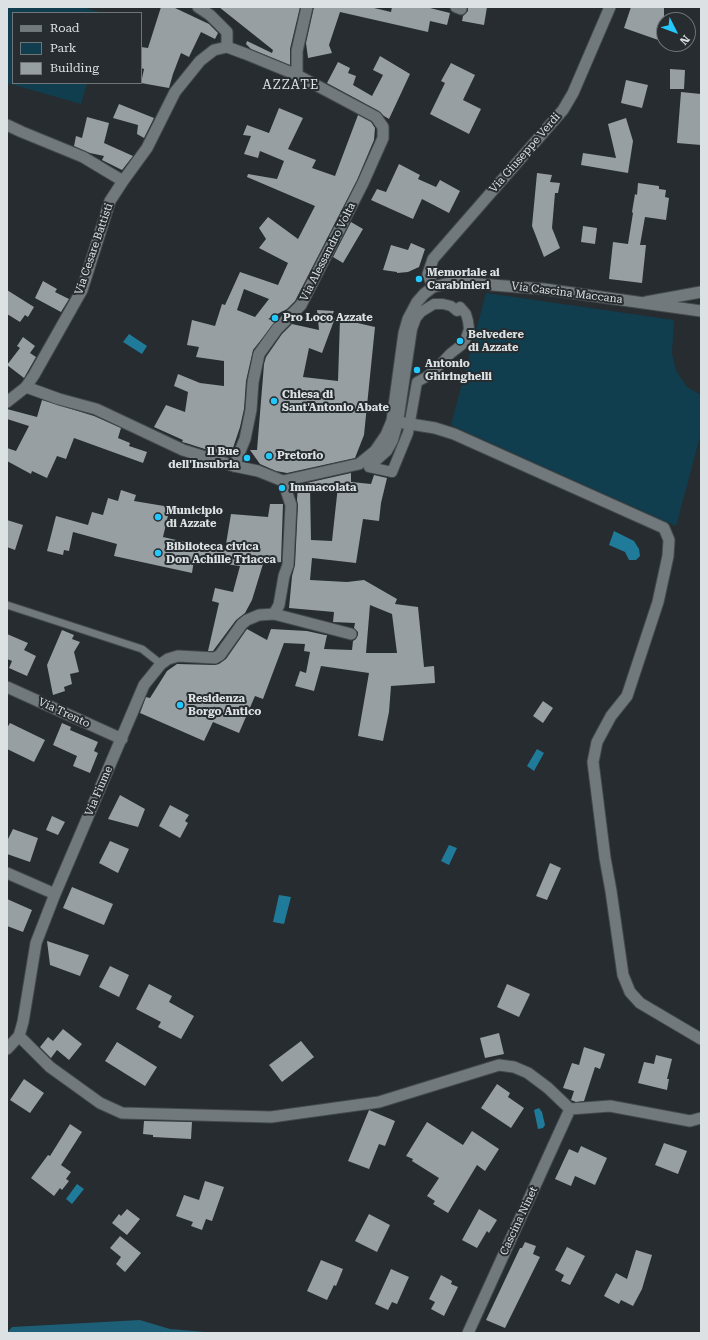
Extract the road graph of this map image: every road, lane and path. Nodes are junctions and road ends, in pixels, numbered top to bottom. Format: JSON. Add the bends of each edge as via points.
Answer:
{"nodes":[{"id":1,"x":198,"y":7,"type":"edge"},
{"id":2,"x":307,"y":7,"type":"edge"},
{"id":3,"x":610,"y":7,"type":"edge"},
{"id":4,"x":227,"y":47,"type":"junction"},
{"id":5,"x":296,"y":74,"type":"junction"},
{"id":6,"x":7,"y":125,"type":"edge"},
{"id":7,"x":123,"y":181,"type":"junction"},
{"id":8,"x":433,"y":287,"type":"junction"},
{"id":9,"x":701,"y":292,"type":"edge"},
{"id":10,"x":643,"y":303,"type":"junction"},
{"id":11,"x":701,"y":311,"type":"edge"},
{"id":12,"x":26,"y":387,"type":"junction"},
{"id":13,"x":7,"y":402,"type":"edge"},
{"id":14,"x":395,"y":421,"type":"junction"},
{"id":15,"x":410,"y":424,"type":"junction"},
{"id":16,"x":234,"y":466,"type":"junction"},
{"id":17,"x":283,"y":481,"type":"junction"},
{"id":18,"x":7,"y":605,"type":"edge"},
{"id":19,"x":274,"y":614,"type":"junction"},
{"id":20,"x":351,"y":634,"type":"dead end"},
{"id":21,"x":161,"y":664,"type":"junction"},
{"id":22,"x":7,"y":687,"type":"edge"},
{"id":23,"x":122,"y":739,"type":"junction"},
{"id":24,"x":7,"y":873,"type":"edge"},
{"id":25,"x":55,"y":894,"type":"junction"},
{"id":26,"x":19,"y":1036,"type":"junction"},
{"id":27,"x":701,"y":1039,"type":"edge"},
{"id":28,"x":7,"y":1050,"type":"edge"},
{"id":29,"x":570,"y":1109,"type":"junction"},
{"id":30,"x":701,"y":1118,"type":"edge"},
{"id":31,"x":468,"y":1333,"type":"edge"}],
"edges":[{"from":1,"to":4,"type":"street","via":[[227,32]]},
{"from":2,"to":5,"type":"street","via":[[297,51]]},
{"from":3,"to":8,"type":"street","name":"Via Giuseppe Verdi","via":[[573,94],[563,110],[433,259],[428,274]]},
{"from":4,"to":5,"type":"street"},
{"from":4,"to":7,"type":"street","name":"Via Cesare Battisti","via":[[214,50],[200,61],[175,92],[147,148]]},
{"from":5,"to":16,"type":"street","name":"Via Alessandro Volta","via":[[376,117],[383,127],[383,138],[363,183],[300,305],[277,329],[259,354],[245,439]]},
{"from":6,"to":7,"type":"street","via":[[82,157]]},
{"from":7,"to":12,"type":"street","name":"Via Cesare Battisti","via":[[110,201],[82,290]]},
{"from":8,"to":10,"type":"street","name":"Via Cascina Maccana","via":[[453,282],[544,288]]},
{"from":8,"to":14,"type":"street","via":[[414,306],[408,319],[404,334]]},
{"from":9,"to":10,"type":"street"},
{"from":10,"to":11,"type":"street","name":"Via Cascina Maccana"},
{"from":12,"to":13,"type":"street","name":"Via Cesare Battisti"},
{"from":12,"to":16,"type":"street","via":[[58,399],[96,408],[183,450]]},
{"from":14,"to":15,"type":"street"},
{"from":14,"to":15,"type":"street","via":[[393,440],[387,450],[369,467],[392,472]]},
{"from":14,"to":15,"type":"street","via":[[416,318],[434,304],[451,306],[457,311],[460,307],[466,314],[469,329],[464,343],[435,370],[417,382]]},
{"from":14,"to":17,"type":"street","via":[[375,451],[359,464]]},
{"from":15,"to":27,"type":"street","via":[[435,428],[461,437],[664,528],[670,540],[658,602],[628,696],[611,716],[597,742],[593,762],[623,975],[630,992],[640,1003]]},
{"from":16,"to":17,"type":"street","via":[[258,471]]},
{"from":17,"to":19,"type":"street","via":[[290,505],[288,565],[279,605]]},
{"from":18,"to":21,"type":"lane","via":[[142,649]]},
{"from":19,"to":20,"type":"street"},
{"from":19,"to":21,"type":"street","name":"Via Fiume","via":[[259,615],[247,620],[215,658],[178,656]]},
{"from":21,"to":23,"type":"street","name":"Via Fiume","via":[[144,685]]},
{"from":22,"to":23,"type":"street","name":"Via Trento"},
{"from":23,"to":25,"type":"street","name":"Via Fiume"},
{"from":24,"to":25,"type":"street"},
{"from":25,"to":26,"type":"street","name":"Via Fiume","via":[[36,943]]},
{"from":26,"to":28,"type":"street","name":"Via Fiume"},
{"from":26,"to":29,"type":"street","via":[[50,1067],[100,1103],[122,1113],[271,1117],[379,1102],[499,1065],[528,1072]]},
{"from":29,"to":30,"type":"street","via":[[610,1106],[690,1121]]},
{"from":29,"to":31,"type":"street","name":"Cascina Ninet"}]}
